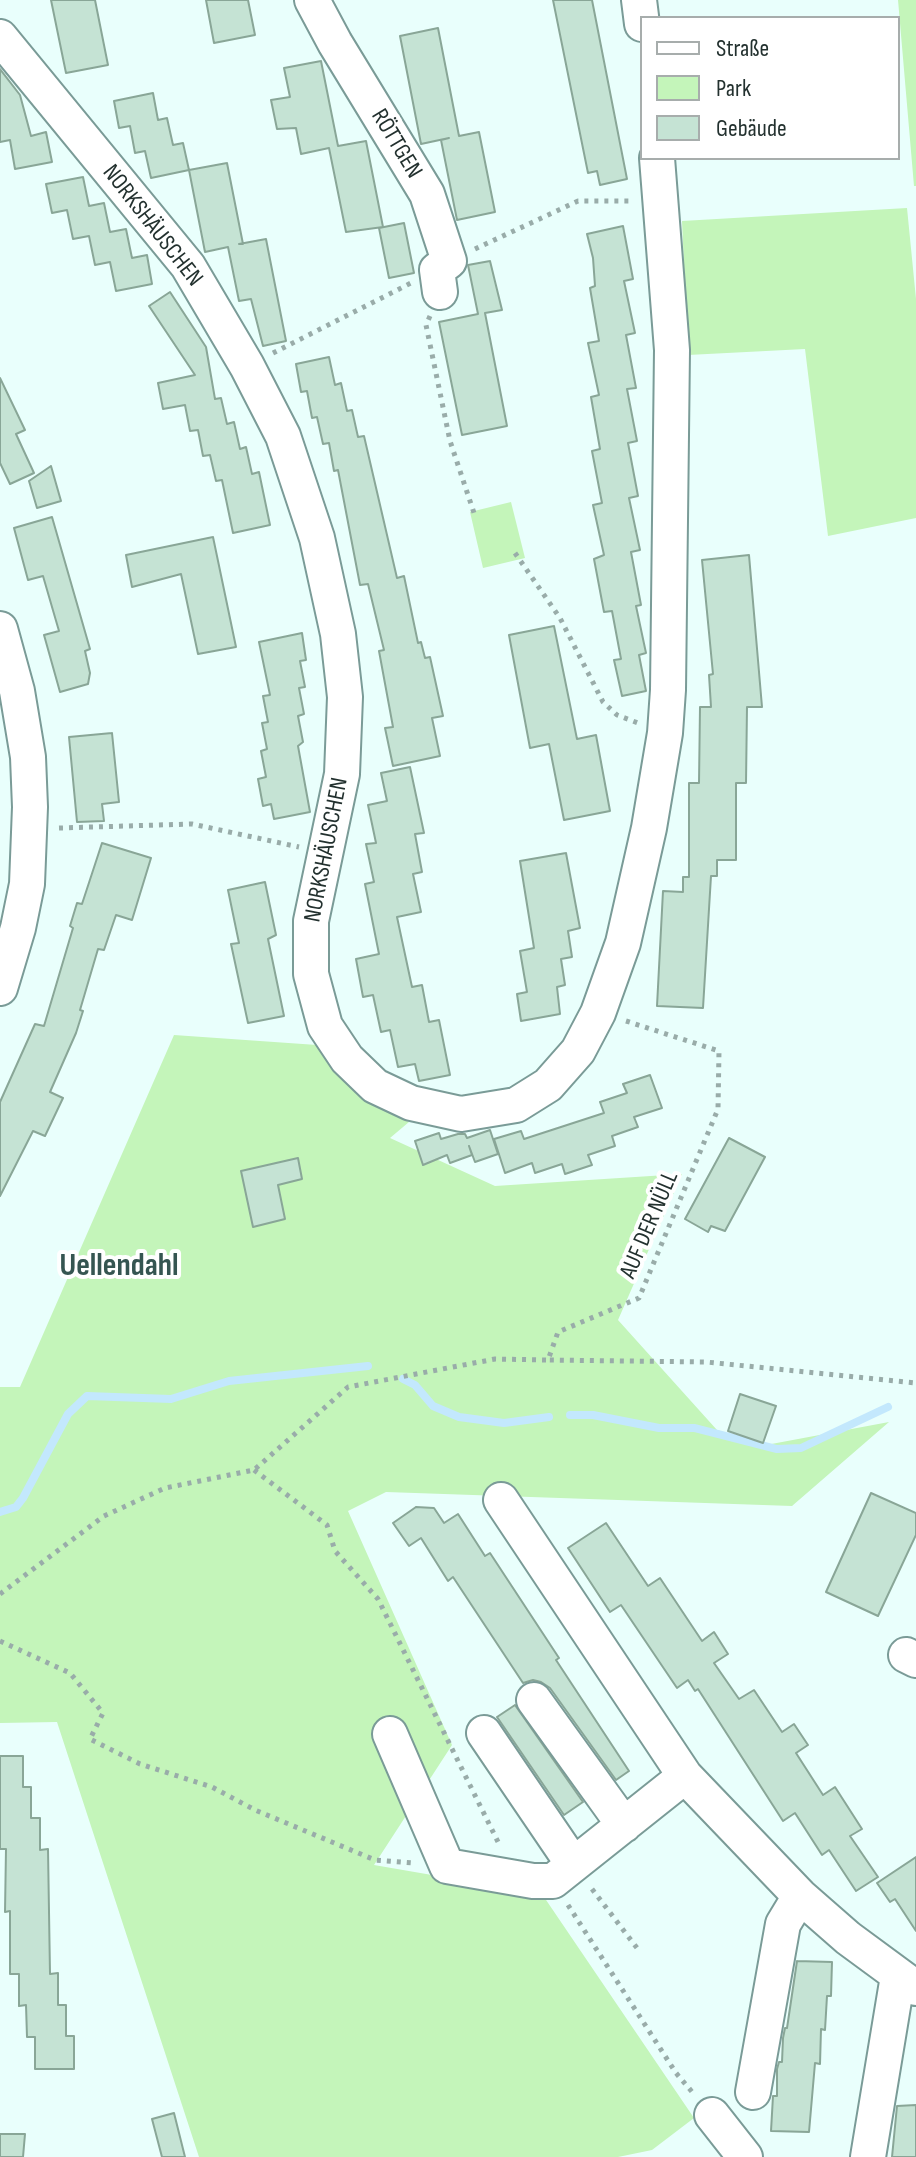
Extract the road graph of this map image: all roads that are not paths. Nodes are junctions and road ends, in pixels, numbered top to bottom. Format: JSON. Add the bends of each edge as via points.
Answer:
{"nodes":[{"id":1,"x":312,"y":0,"type":"edge"},
{"id":2,"x":0,"y":37,"type":"edge"},
{"id":3,"x":657,"y":160,"type":"edge"},
{"id":4,"x":442,"y":274,"type":"road end"},
{"id":5,"x":0,"y":629,"type":"edge"},
{"id":6,"x":0,"y":988,"type":"edge"},
{"id":7,"x":501,"y":1500,"type":"dead end"},
{"id":8,"x":534,"y":1700,"type":"dead end"},
{"id":9,"x":484,"y":1733,"type":"dead end"},
{"id":10,"x":390,"y":1734,"type":"dead end"},
{"id":11,"x":685,"y":1776,"type":"junction"},
{"id":12,"x":624,"y":1825,"type":"junction"},
{"id":13,"x":563,"y":1872,"type":"junction"},
{"id":14,"x":800,"y":1896,"type":"junction"},
{"id":15,"x":907,"y":1982,"type":"edge"},
{"id":16,"x":753,"y":2092,"type":"dead end"},
{"id":17,"x":712,"y":2115,"type":"road end"},
{"id":18,"x":745,"y":2157,"type":"edge"},
{"id":19,"x":868,"y":2157,"type":"edge"}],
"edges":[{"from":1,"to":4,"type":"street","name":"RÖTTGEN","via":[[427,194]]},
{"from":2,"to":3,"type":"street","name":"NORKSHÄUSCHEN","via":[[188,266],[283,436],[317,538],[338,634],[345,697],[342,774],[311,921],[311,974],[325,1026],[347,1059],[375,1086],[411,1103],[461,1114],[516,1105],[548,1085],[578,1051],[623,943],[649,828],[668,690],[672,350]]},
{"from":5,"to":6,"type":"street","via":[[28,757],[30,829],[27,884]]},
{"from":7,"to":11,"type":"street"},
{"from":8,"to":12,"type":"street"},
{"from":9,"to":13,"type":"street"},
{"from":10,"to":13,"type":"street","via":[[447,1866],[533,1881]]},
{"from":11,"to":12,"type":"street"},
{"from":11,"to":14,"type":"street"},
{"from":12,"to":13,"type":"street"},
{"from":14,"to":15,"type":"street"},
{"from":14,"to":16,"type":"street","via":[[783,1924]]},
{"from":15,"to":19,"type":"street"},
{"from":17,"to":18,"type":"street"}]}
